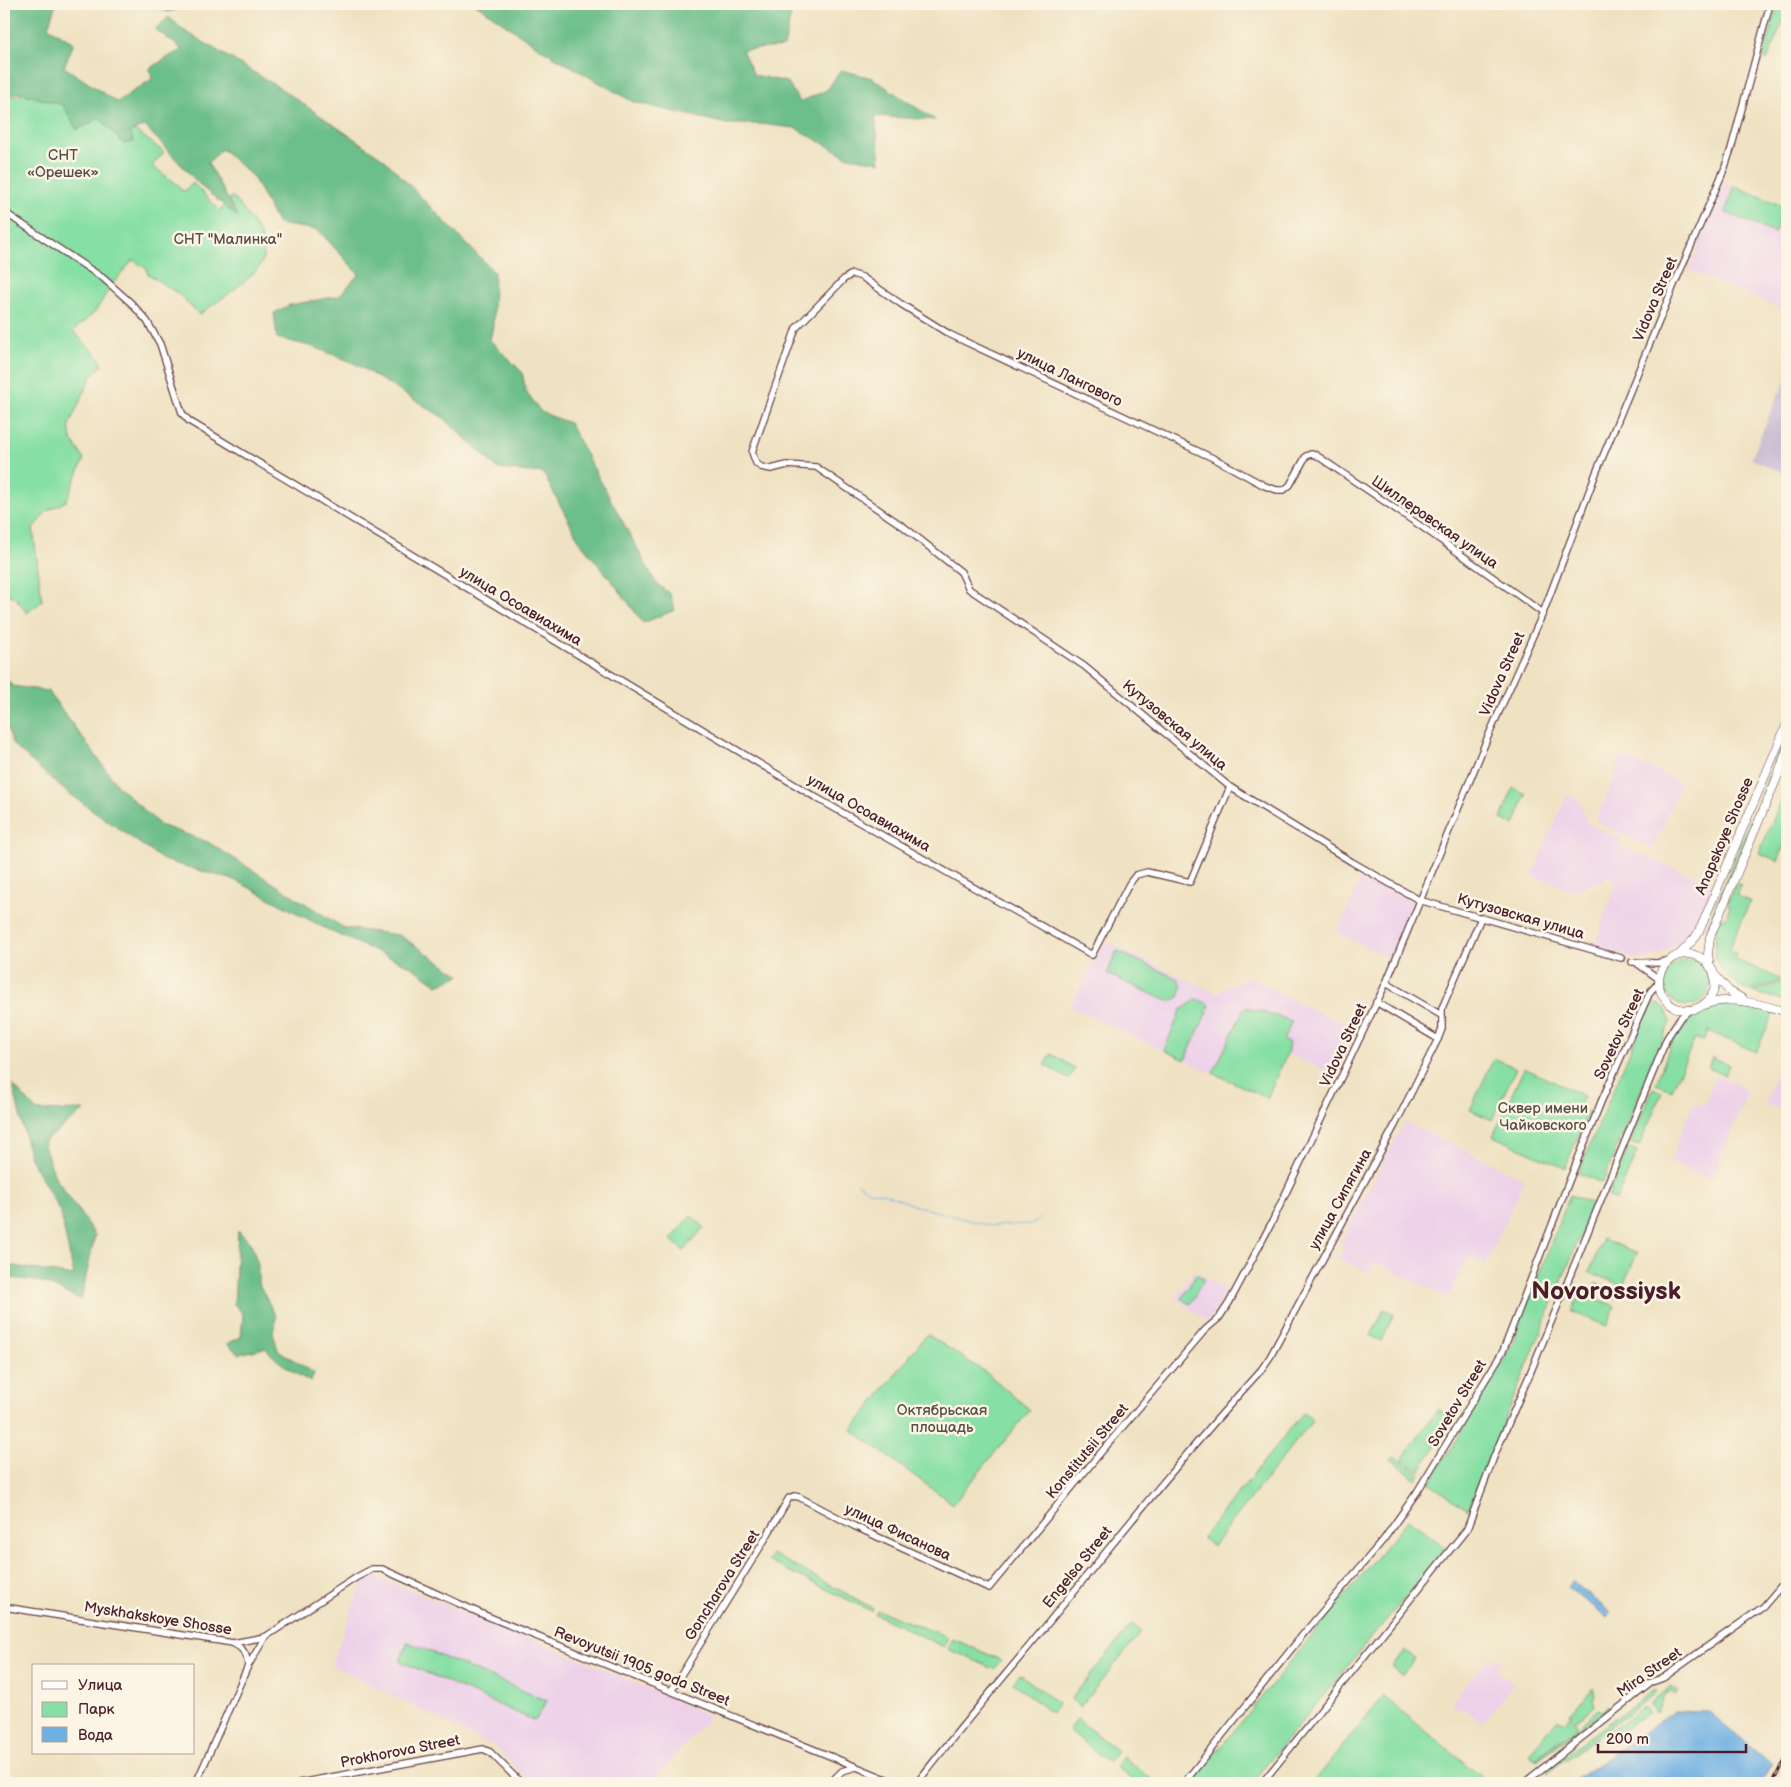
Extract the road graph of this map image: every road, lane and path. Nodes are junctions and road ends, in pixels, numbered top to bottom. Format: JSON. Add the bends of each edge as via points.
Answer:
{"nodes":[{"id":1,"x":1770,"y":4,"type":"edge"},
{"id":2,"x":4,"y":212,"type":"edge"},
{"id":3,"x":852,"y":274,"type":"joint"},
{"id":4,"x":1311,"y":454,"type":"joint"},
{"id":5,"x":1543,"y":613,"type":"junction"},
{"id":6,"x":1787,"y":724,"type":"edge"},
{"id":7,"x":1787,"y":749,"type":"edge"},
{"id":8,"x":1230,"y":787,"type":"junction"},
{"id":9,"x":1419,"y":900,"type":"junction"},
{"id":10,"x":1481,"y":918,"type":"junction"},
{"id":11,"x":1680,"y":955,"type":"junction"},
{"id":12,"x":1621,"y":958,"type":"tunnel mouth"},
{"id":13,"x":1670,"y":960,"type":"junction"},
{"id":14,"x":1711,"y":969,"type":"junction"},
{"id":15,"x":1659,"y":980,"type":"junction"},
{"id":16,"x":1386,"y":983,"type":"junction"},
{"id":17,"x":1744,"y":1001,"type":"junction"},
{"id":18,"x":1376,"y":1002,"type":"junction"},
{"id":19,"x":1695,"y":1008,"type":"junction"},
{"id":20,"x":1787,"y":1012,"type":"edge"},
{"id":21,"x":1441,"y":1015,"type":"junction"},
{"id":22,"x":1438,"y":1039,"type":"junction"},
{"id":23,"x":1205,"y":1330,"type":"joint"},
{"id":24,"x":1261,"y":1370,"type":"joint"},
{"id":25,"x":796,"y":1496,"type":"joint"},
{"id":26,"x":380,"y":1568,"type":"joint"},
{"id":27,"x":1787,"y":1579,"type":"edge"},
{"id":28,"x":989,"y":1588,"type":"joint"},
{"id":29,"x":4,"y":1607,"type":"edge"},
{"id":30,"x":265,"y":1637,"type":"junction"},
{"id":31,"x":233,"y":1643,"type":"junction"},
{"id":32,"x":248,"y":1666,"type":"junction"},
{"id":33,"x":671,"y":1691,"type":"junction"},
{"id":34,"x":856,"y":1767,"type":"junction"},
{"id":35,"x":200,"y":1774,"type":"junction"},
{"id":36,"x":196,"y":1783,"type":"edge"},
{"id":37,"x":200,"y":1783,"type":"edge"},
{"id":38,"x":300,"y":1783,"type":"edge"},
{"id":39,"x":520,"y":1783,"type":"edge"},
{"id":40,"x":830,"y":1783,"type":"edge"},
{"id":41,"x":896,"y":1783,"type":"edge"},
{"id":42,"x":917,"y":1783,"type":"edge"},
{"id":43,"x":1184,"y":1783,"type":"edge"},
{"id":44,"x":1262,"y":1783,"type":"edge"},
{"id":45,"x":1524,"y":1783,"type":"edge"}],
"edges":[{"from":1,"to":5,"type":"street","name":"Vidova Street","via":[[1724,170],[1598,466]]},
{"from":2,"to":8,"type":"street","name":"улица Осоавиахима","via":[[103,278],[132,303],[160,344],[182,413],[189,421],[815,797],[1092,955],[1136,876],[1148,872],[1190,882]]},
{"from":3,"to":4,"type":"street","name":"улица Лангового","via":[[862,277],[957,338],[1217,460],[1264,486],[1284,490],[1303,460]]},
{"from":3,"to":8,"type":"street","name":"Кутузовская улица","via":[[796,328],[752,452],[760,467],[816,467],[848,488],[961,572],[969,588],[1084,666]]},
{"from":4,"to":5,"type":"street","name":"Шиллеровская улица","via":[[1425,529]]},
{"from":5,"to":9,"type":"street","name":"Vidova Street"},
{"from":6,"to":11,"type":"highway","name":"Anapskoye Shosse","via":[[1695,938]]},
{"from":7,"to":14,"type":"highway","name":"Anapskoye Shosse","via":[[1710,936],[1708,954]]},
{"from":8,"to":9,"type":"street","name":"Кутузовская улица"},
{"from":9,"to":10,"type":"street","name":"Кутузовская улица"},
{"from":9,"to":16,"type":"street","name":"Vidova Street"},
{"from":10,"to":12,"type":"street","name":"Кутузовская улица"},
{"from":10,"to":21,"type":"street"},
{"from":11,"to":13,"type":"highway"},
{"from":11,"to":14,"type":"highway","via":[[1696,956]]},
{"from":13,"to":15,"type":"highway"},
{"from":13,"to":15,"type":"street","via":[[1634,962]]},
{"from":14,"to":17,"type":"highway","via":[[1729,991]]},
{"from":14,"to":19,"type":"highway","via":[[1714,989],[1708,999]]},
{"from":15,"to":19,"type":"highway","via":[[1663,995],[1672,1005],[1684,1010]]},
{"from":15,"to":43,"type":"street","name":"Sovetov Street","via":[[1650,992],[1601,1102],[1502,1351],[1417,1492],[1384,1539]]},
{"from":16,"to":18,"type":"street","name":"Vidova Street"},
{"from":16,"to":21,"type":"street"},
{"from":17,"to":19,"type":"highway","via":[[1720,1001]]},
{"from":17,"to":20,"type":"highway"},
{"from":18,"to":22,"type":"street"},
{"from":18,"to":23,"type":"street","name":"Vidova Street","via":[[1276,1214],[1229,1303]]},
{"from":19,"to":44,"type":"street","via":[[1680,1018],[1667,1038],[1467,1529]]},
{"from":21,"to":22,"type":"street","via":[[1442,1029]]},
{"from":22,"to":24,"type":"street","name":"улица Сипягина"},
{"from":23,"to":28,"type":"street","name":"Konstitutsii Street"},
{"from":24,"to":42,"type":"street","name":"Engelsa Street","via":[[1145,1504]]},
{"from":25,"to":28,"type":"street","name":"улица Фисанова"},
{"from":25,"to":33,"type":"street","name":"Goncharova Street","via":[[789,1498]]},
{"from":26,"to":30,"type":"street","name":"Myskhakskoye Shosse","via":[[357,1577]]},
{"from":26,"to":33,"type":"street","name":"Revoyutsii 1905 goda Street","via":[[482,1614]]},
{"from":27,"to":45,"type":"street","name":"Mira Street","via":[[1762,1607],[1663,1678],[1652,1682]]},
{"from":29,"to":31,"type":"street","name":"Myskhakskoye Shosse"},
{"from":30,"to":31,"type":"street","name":"Myskhakskoye Shosse"},
{"from":30,"to":32,"type":"street"},
{"from":31,"to":32,"type":"street","via":[[246,1654]]},
{"from":32,"to":35,"type":"street"},
{"from":33,"to":34,"type":"street","name":"Revoyutsii 1905 goda Street"},
{"from":34,"to":40,"type":"street","via":[[842,1771]]},
{"from":34,"to":41,"type":"street","name":"Revoyutsii 1905 goda Street"},
{"from":35,"to":36,"type":"street"},
{"from":35,"to":37,"type":"street"},
{"from":38,"to":39,"type":"street","name":"Prokhorova Street","via":[[483,1749],[490,1752]]}]}
